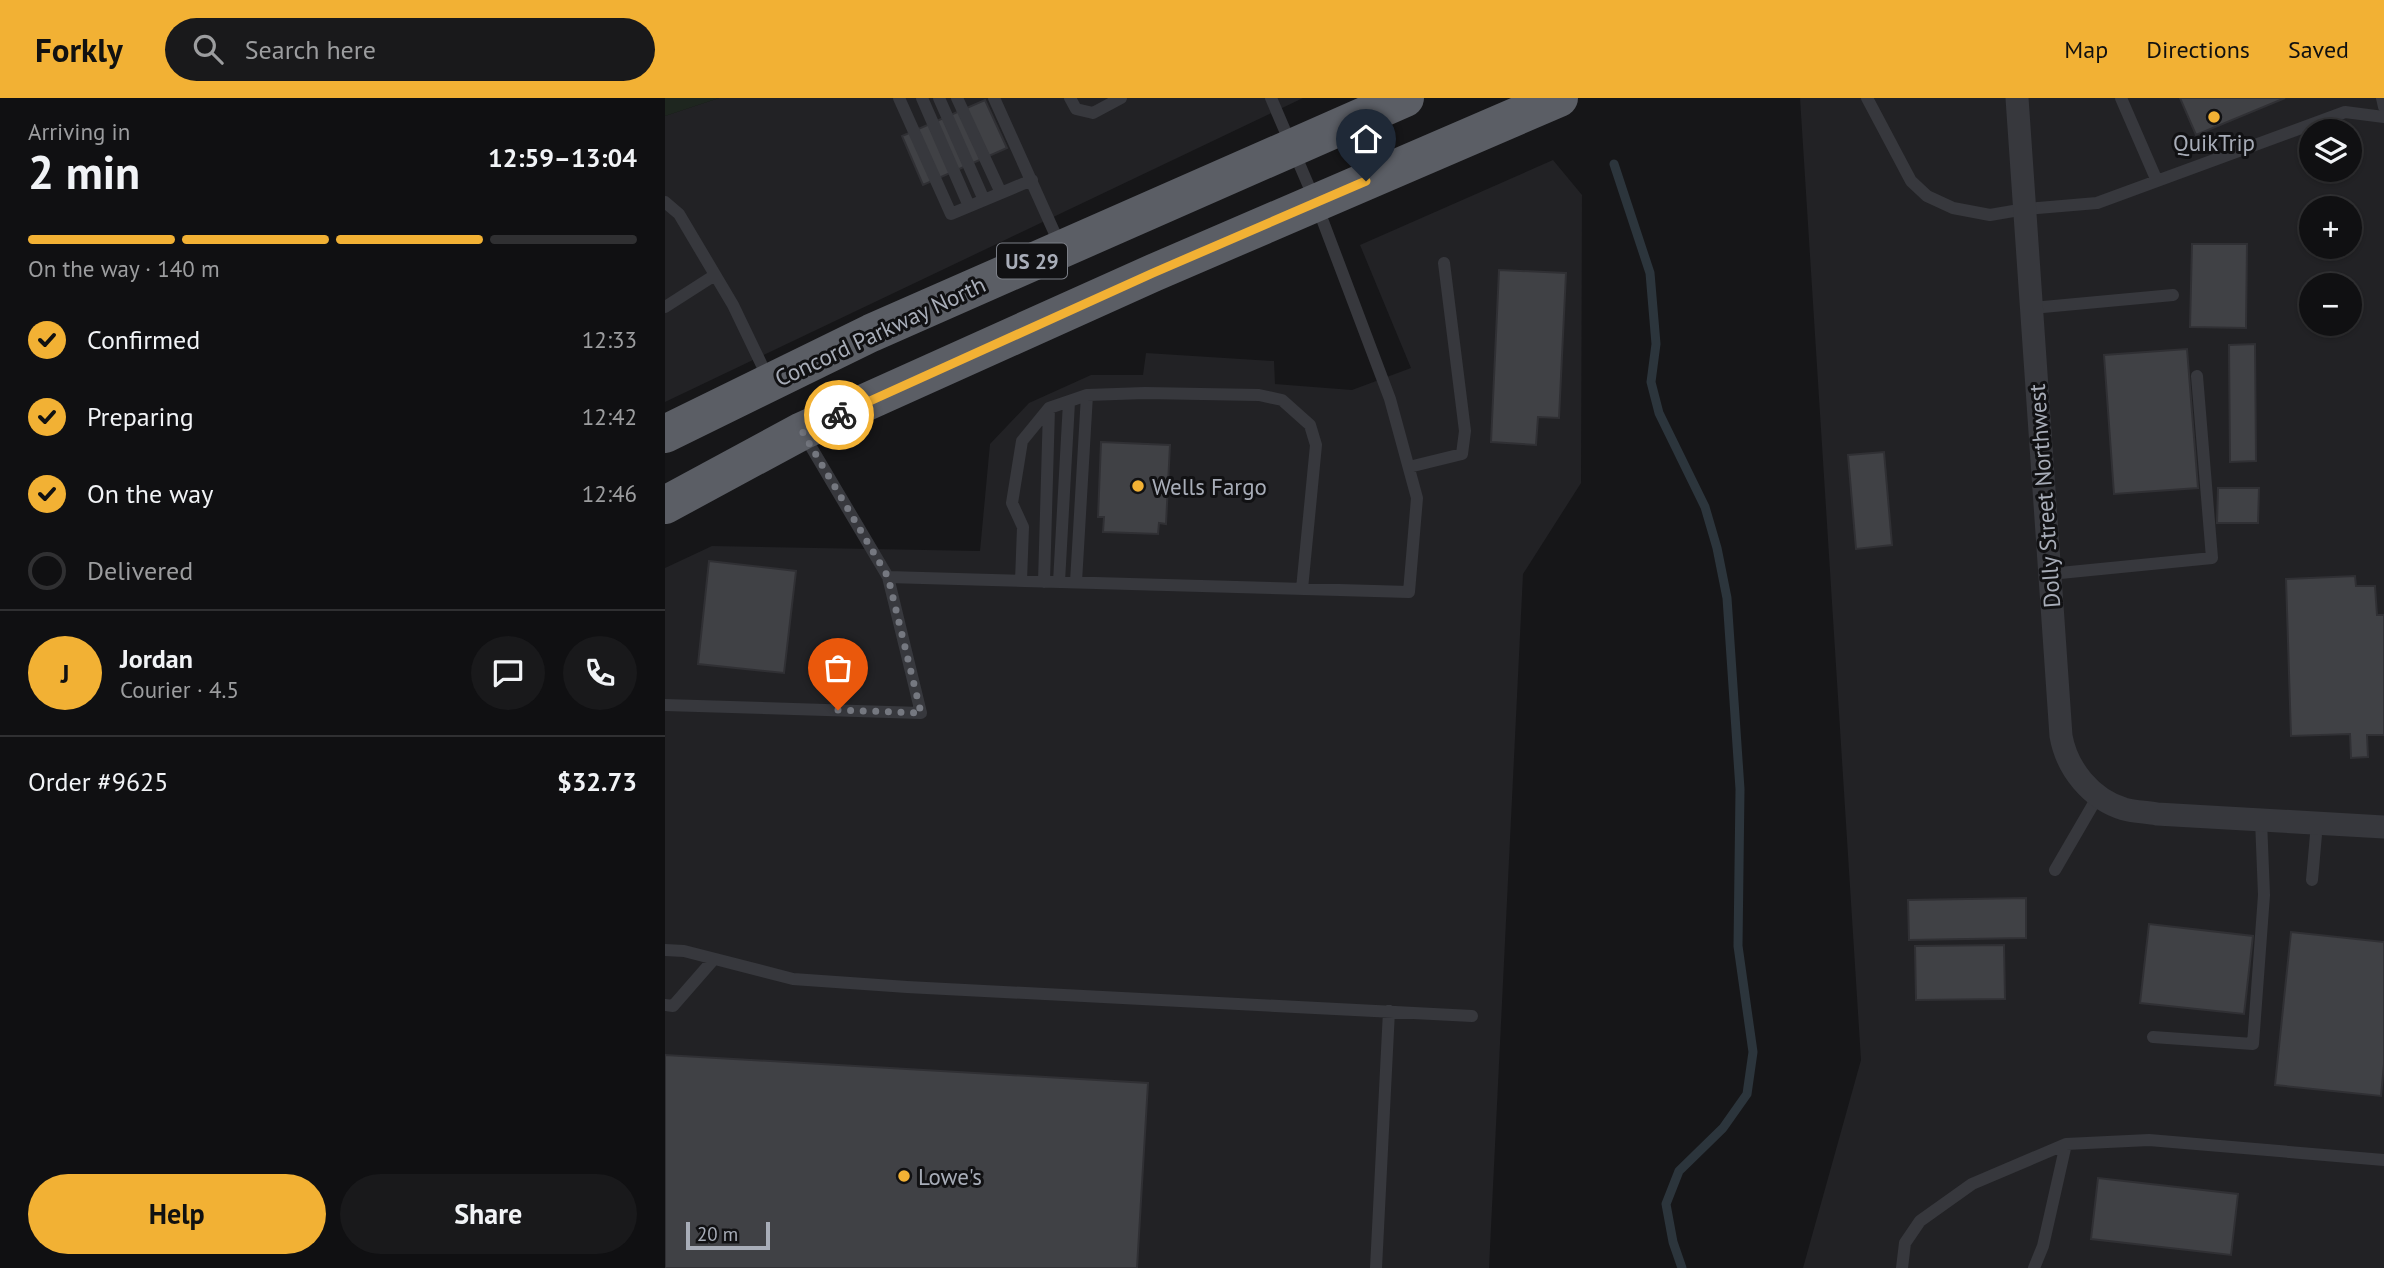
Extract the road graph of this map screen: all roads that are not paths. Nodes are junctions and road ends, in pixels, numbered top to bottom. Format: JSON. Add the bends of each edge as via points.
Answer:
{"nodes":[{"id":1,"x":899,"y":98,"type":"edge"},
{"id":2,"x":922,"y":98,"type":"edge"},
{"id":3,"x":939,"y":98,"type":"edge"},
{"id":4,"x":957,"y":98,"type":"edge"},
{"id":5,"x":993,"y":98,"type":"edge"},
{"id":6,"x":1070,"y":98,"type":"edge"},
{"id":7,"x":1121,"y":98,"type":"edge"},
{"id":8,"x":1272,"y":98,"type":"edge"},
{"id":9,"x":1405,"y":98,"type":"edge"},
{"id":10,"x":1559,"y":98,"type":"edge"},
{"id":11,"x":1867,"y":98,"type":"edge"},
{"id":12,"x":2017,"y":98,"type":"edge"},
{"id":13,"x":2122,"y":98,"type":"edge"},
{"id":14,"x":2382,"y":98,"type":"edge"},
{"id":15,"x":2384,"y":107,"type":"edge"},
{"id":16,"x":2384,"y":117,"type":"edge"},
{"id":17,"x":1293,"y":146,"type":"junction"},
{"id":18,"x":1031,"y":180,"type":"junction"},
{"id":19,"x":2157,"y":181,"type":"junction"},
{"id":20,"x":1001,"y":193,"type":"junction"},
{"id":21,"x":984,"y":200,"type":"junction"},
{"id":22,"x":665,"y":201,"type":"edge"},
{"id":23,"x":1316,"y":203,"type":"junction"},
{"id":24,"x":969,"y":206,"type":"junction"},
{"id":25,"x":2025,"y":209,"type":"junction"},
{"id":26,"x":1062,"y":248,"type":"junction"},
{"id":27,"x":1444,"y":263,"type":"dead end"},
{"id":28,"x":715,"y":275,"type":"junction"},
{"id":29,"x":2173,"y":295,"type":"dead end"},
{"id":30,"x":665,"y":307,"type":"edge"},
{"id":31,"x":2032,"y":308,"type":"junction"},
{"id":32,"x":2197,"y":376,"type":"dead end"},
{"id":33,"x":770,"y":382,"type":"junction"},
{"id":34,"x":1087,"y":395,"type":"junction"},
{"id":35,"x":1069,"y":401,"type":"junction"},
{"id":36,"x":1049,"y":408,"type":"junction"},
{"id":37,"x":802,"y":431,"type":"junction"},
{"id":38,"x":665,"y":435,"type":"edge"},
{"id":39,"x":1409,"y":467,"type":"junction"},
{"id":40,"x":665,"y":505,"type":"edge"},
{"id":41,"x":2050,"y":574,"type":"junction"},
{"id":42,"x":888,"y":577,"type":"junction"},
{"id":43,"x":1021,"y":581,"type":"junction"},
{"id":44,"x":1044,"y":582,"type":"junction"},
{"id":45,"x":1059,"y":582,"type":"junction"},
{"id":46,"x":1076,"y":582,"type":"junction"},
{"id":47,"x":1302,"y":589,"type":"junction"},
{"id":48,"x":665,"y":705,"type":"edge"},
{"id":49,"x":2098,"y":796,"type":"junction"},
{"id":50,"x":2261,"y":820,"type":"junction"},
{"id":51,"x":2317,"y":823,"type":"junction"},
{"id":52,"x":2384,"y":827,"type":"edge"},
{"id":53,"x":2055,"y":870,"type":"dead end"},
{"id":54,"x":2312,"y":880,"type":"dead end"},
{"id":55,"x":665,"y":950,"type":"edge"},
{"id":56,"x":714,"y":959,"type":"junction"},
{"id":57,"x":665,"y":1005,"type":"edge"},
{"id":58,"x":1389,"y":1012,"type":"junction"},
{"id":59,"x":1472,"y":1017,"type":"dead end"},
{"id":60,"x":2153,"y":1037,"type":"dead end"},
{"id":61,"x":2066,"y":1144,"type":"junction"},
{"id":62,"x":2384,"y":1160,"type":"edge"},
{"id":63,"x":1376,"y":1268,"type":"edge"},
{"id":64,"x":1902,"y":1268,"type":"edge"},
{"id":65,"x":2034,"y":1268,"type":"edge"}],
"edges":[{"from":1,"to":24,"type":"lane","via":[[951,214]]},
{"from":2,"to":24,"type":"lane"},
{"from":3,"to":21,"type":"lane"},
{"from":4,"to":20,"type":"lane"},
{"from":5,"to":18,"type":"lane"},
{"from":6,"to":7,"type":"lane","via":[[1076,109],[1093,113]]},
{"from":8,"to":17,"type":"lane"},
{"from":9,"to":17,"type":"highway","name":"Concord Parkway North","number":"US 29"},
{"from":10,"to":23,"type":"highway","number":"US 29"},
{"from":11,"to":25,"type":"lane","via":[[1910,181],[1927,196],[1972,213]]},
{"from":12,"to":25,"type":"street","name":"Dolly Street Northwest"},
{"from":13,"to":19,"type":"lane"},
{"from":14,"to":15,"type":"lane"},
{"from":16,"to":19,"type":"lane","via":[[2345,112]]},
{"from":17,"to":23,"type":"lane"},
{"from":17,"to":26,"type":"highway","name":"Concord Parkway North","number":"US 29"},
{"from":18,"to":20,"type":"lane"},
{"from":18,"to":26,"type":"lane"},
{"from":19,"to":25,"type":"lane","via":[[2097,203]]},
{"from":20,"to":21,"type":"lane"},
{"from":21,"to":24,"type":"lane"},
{"from":22,"to":28,"type":"lane","via":[[679,215]]},
{"from":23,"to":37,"type":"highway","number":"US 29"},
{"from":23,"to":39,"type":"lane","via":[[1390,399]]},
{"from":25,"to":31,"type":"street","name":"Dolly Street Northwest"},
{"from":26,"to":33,"type":"highway","name":"Concord Parkway North","number":"US 29"},
{"from":27,"to":39,"type":"lane","via":[[1465,431],[1462,454]]},
{"from":28,"to":30,"type":"lane"},
{"from":28,"to":33,"type":"lane"},
{"from":29,"to":31,"type":"lane"},
{"from":31,"to":41,"type":"street","name":"Dolly Street Northwest"},
{"from":32,"to":41,"type":"lane","via":[[2212,558]]},
{"from":33,"to":38,"type":"highway","name":"Concord Parkway North","number":"US 29"},
{"from":34,"to":35,"type":"lane"},
{"from":34,"to":46,"type":"lane"},
{"from":34,"to":47,"type":"lane","via":[[1259,395],[1282,400],[1310,425],[1316,445]]},
{"from":35,"to":36,"type":"lane"},
{"from":35,"to":45,"type":"lane"},
{"from":36,"to":43,"type":"lane","via":[[1022,441],[1012,503],[1023,527]]},
{"from":36,"to":44,"type":"lane"},
{"from":37,"to":40,"type":"highway","number":"US 29"},
{"from":37,"to":42,"type":"lane"},
{"from":39,"to":47,"type":"lane","via":[[1417,498],[1409,592]]},
{"from":41,"to":49,"type":"street","name":"Dolly Street Northwest","via":[[2064,755],[2083,784]]},
{"from":42,"to":43,"type":"lane"},
{"from":42,"to":48,"type":"lane","via":[[921,713]]},
{"from":43,"to":44,"type":"lane"},
{"from":44,"to":45,"type":"lane"},
{"from":45,"to":46,"type":"lane"},
{"from":46,"to":47,"type":"lane"},
{"from":49,"to":50,"type":"street","via":[[2123,809]]},
{"from":49,"to":53,"type":"lane"},
{"from":50,"to":51,"type":"street"},
{"from":50,"to":60,"type":"lane","via":[[2264,895],[2253,1044]]},
{"from":51,"to":52,"type":"street"},
{"from":51,"to":54,"type":"lane"},
{"from":55,"to":56,"type":"lane"},
{"from":56,"to":57,"type":"lane","via":[[673,1006]]},
{"from":56,"to":58,"type":"lane","via":[[793,979],[907,988]]},
{"from":58,"to":59,"type":"lane"},
{"from":58,"to":63,"type":"lane"},
{"from":61,"to":62,"type":"lane","via":[[2149,1140]]},
{"from":61,"to":64,"type":"lane","via":[[1972,1184],[1920,1221],[1905,1243]]},
{"from":61,"to":65,"type":"lane"}]}
